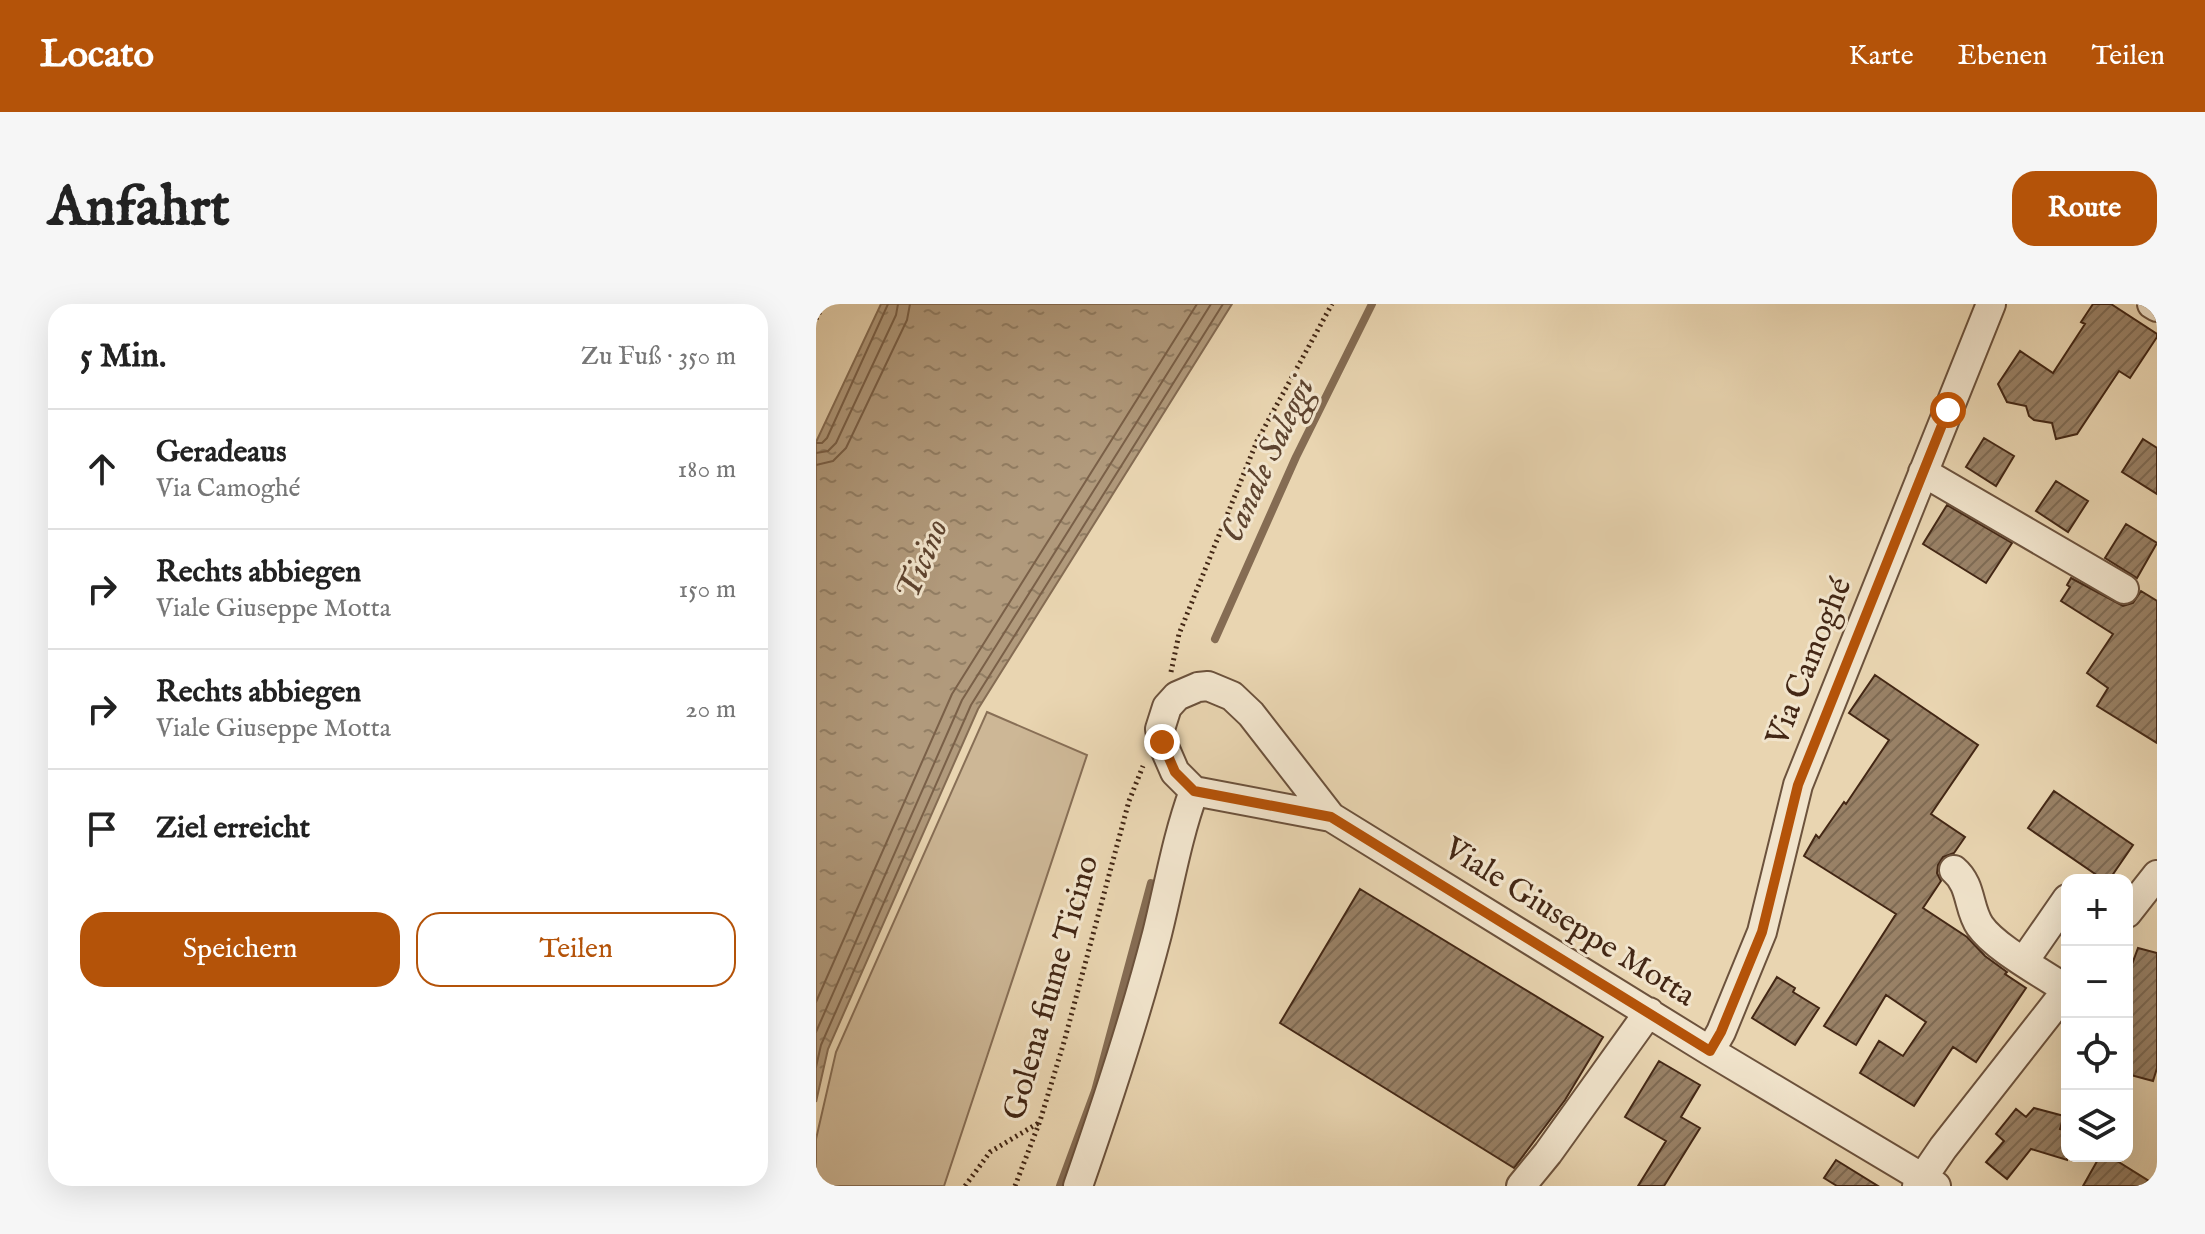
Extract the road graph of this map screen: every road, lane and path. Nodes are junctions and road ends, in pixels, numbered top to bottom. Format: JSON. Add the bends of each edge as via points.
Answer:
{"nodes":[{"id":1,"x":824,"y":304,"type":"edge"},
{"id":2,"x":1332,"y":304,"type":"edge"},
{"id":3,"x":1991,"y":304,"type":"edge"},
{"id":4,"x":816,"y":319,"type":"edge"},
{"id":5,"x":1923,"y":472,"type":"junction"},
{"id":6,"x":2124,"y":589,"type":"dead end"},
{"id":7,"x":1179,"y":634,"type":"dead end"},
{"id":8,"x":1194,"y":791,"type":"junction"},
{"id":9,"x":1129,"y":801,"type":"dead end"},
{"id":10,"x":1331,"y":817,"type":"junction"},
{"id":11,"x":1954,"y":870,"type":"dead end"},
{"id":12,"x":2157,"y":875,"type":"edge"},
{"id":13,"x":2133,"y":905,"type":"edge"},
{"id":14,"x":2061,"y":908,"type":"edge"},
{"id":15,"x":2024,"y":961,"type":"junction"},
{"id":16,"x":2061,"y":986,"type":"edge"},
{"id":17,"x":2061,"y":998,"type":"edge"},
{"id":18,"x":1649,"y":1012,"type":"junction"},
{"id":19,"x":1710,"y":1051,"type":"junction"},
{"id":20,"x":1040,"y":1121,"type":"junction"},
{"id":21,"x":1925,"y":1183,"type":"edge"},
{"id":22,"x":965,"y":1186,"type":"edge"},
{"id":23,"x":1015,"y":1186,"type":"edge"},
{"id":24,"x":1078,"y":1186,"type":"edge"},
{"id":25,"x":1521,"y":1186,"type":"edge"}],
"edges":[{"from":1,"to":4,"type":"path"},
{"from":2,"to":7,"type":"path","via":[[1257,441]]},
{"from":3,"to":5,"type":"street","name":"Via Camoghé"},
{"from":5,"to":6,"type":"street"},
{"from":5,"to":19,"type":"street","name":"Via Camoghé","via":[[1798,785],[1762,932]]},
{"from":8,"to":10,"type":"street","name":"Viale Giuseppe Motta"},
{"from":8,"to":10,"type":"street","name":"Viale Giuseppe Motta","via":[[1175,772],[1160,729],[1177,696],[1208,686],[1242,705]]},
{"from":8,"to":24,"type":"street","via":[[1124,1050]]},
{"from":9,"to":20,"type":"path","name":"Golena fiume Ticino"},
{"from":10,"to":18,"type":"street","name":"Viale Giuseppe Motta"},
{"from":11,"to":15,"type":"street","via":[[1965,882],[1984,931]]},
{"from":12,"to":13,"type":"street"},
{"from":14,"to":15,"type":"street"},
{"from":15,"to":16,"type":"street"},
{"from":17,"to":21,"type":"street"},
{"from":18,"to":19,"type":"street","name":"Viale Giuseppe Motta"},
{"from":18,"to":25,"type":"street"},
{"from":19,"to":21,"type":"street","name":"Viale Giuseppe Motta"},
{"from":20,"to":22,"type":"path","via":[[990,1152]]},
{"from":20,"to":23,"type":"path","name":"Golena fiume Ticino"}]}
